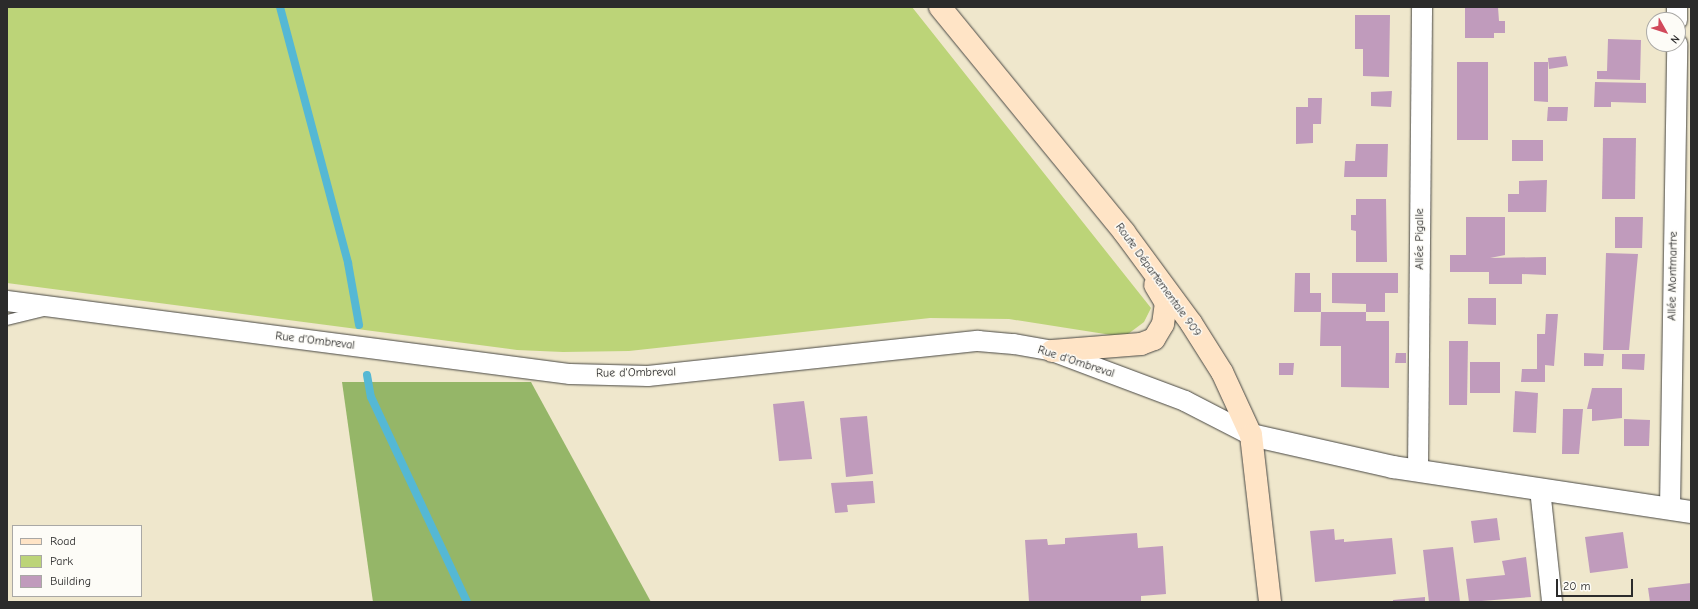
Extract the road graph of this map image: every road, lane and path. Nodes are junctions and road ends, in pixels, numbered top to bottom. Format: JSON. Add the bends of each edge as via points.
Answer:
{"nodes":[{"id":1,"x":940,"y":7,"type":"edge"},
{"id":2,"x":1422,"y":7,"type":"edge"},
{"id":3,"x":1677,"y":52,"type":"edge"},
{"id":4,"x":1124,"y":232,"type":"junction"},
{"id":5,"x":7,"y":301,"type":"edge"},
{"id":6,"x":57,"y":308,"type":"junction"},
{"id":7,"x":7,"y":320,"type":"edge"},
{"id":8,"x":1052,"y":351,"type":"junction"},
{"id":9,"x":1250,"y":435,"type":"junction"},
{"id":10,"x":1418,"y":471,"type":"junction"},
{"id":11,"x":1540,"y":489,"type":"junction"},
{"id":12,"x":1680,"y":510,"type":"edge"},
{"id":13,"x":1270,"y":602,"type":"edge"},
{"id":14,"x":1552,"y":602,"type":"edge"}],
"edges":[{"from":1,"to":4,"type":"main road","name":"Route Départementale 909"},
{"from":2,"to":10,"type":"street","name":"Allée Pigalle"},
{"from":3,"to":12,"type":"street","name":"Allée Montmartre"},
{"from":4,"to":8,"type":"main road","via":[[1166,303],[1163,324],[1154,339],[1141,344]]},
{"from":4,"to":9,"type":"main road","name":"Route Départementale 909","via":[[1191,323],[1222,372]]},
{"from":5,"to":6,"type":"street","name":"Rue d'Ombreval"},
{"from":6,"to":7,"type":"lane"},
{"from":6,"to":8,"type":"street","name":"Rue d'Ombreval","via":[[570,374],[648,376],[978,341]]},
{"from":8,"to":9,"type":"street","name":"Rue d'Ombreval","via":[[1185,401]]},
{"from":9,"to":10,"type":"street"},
{"from":9,"to":13,"type":"main road","name":"Route Départementale 909"},
{"from":10,"to":11,"type":"street"},
{"from":11,"to":12,"type":"street"},
{"from":11,"to":14,"type":"street"}]}
